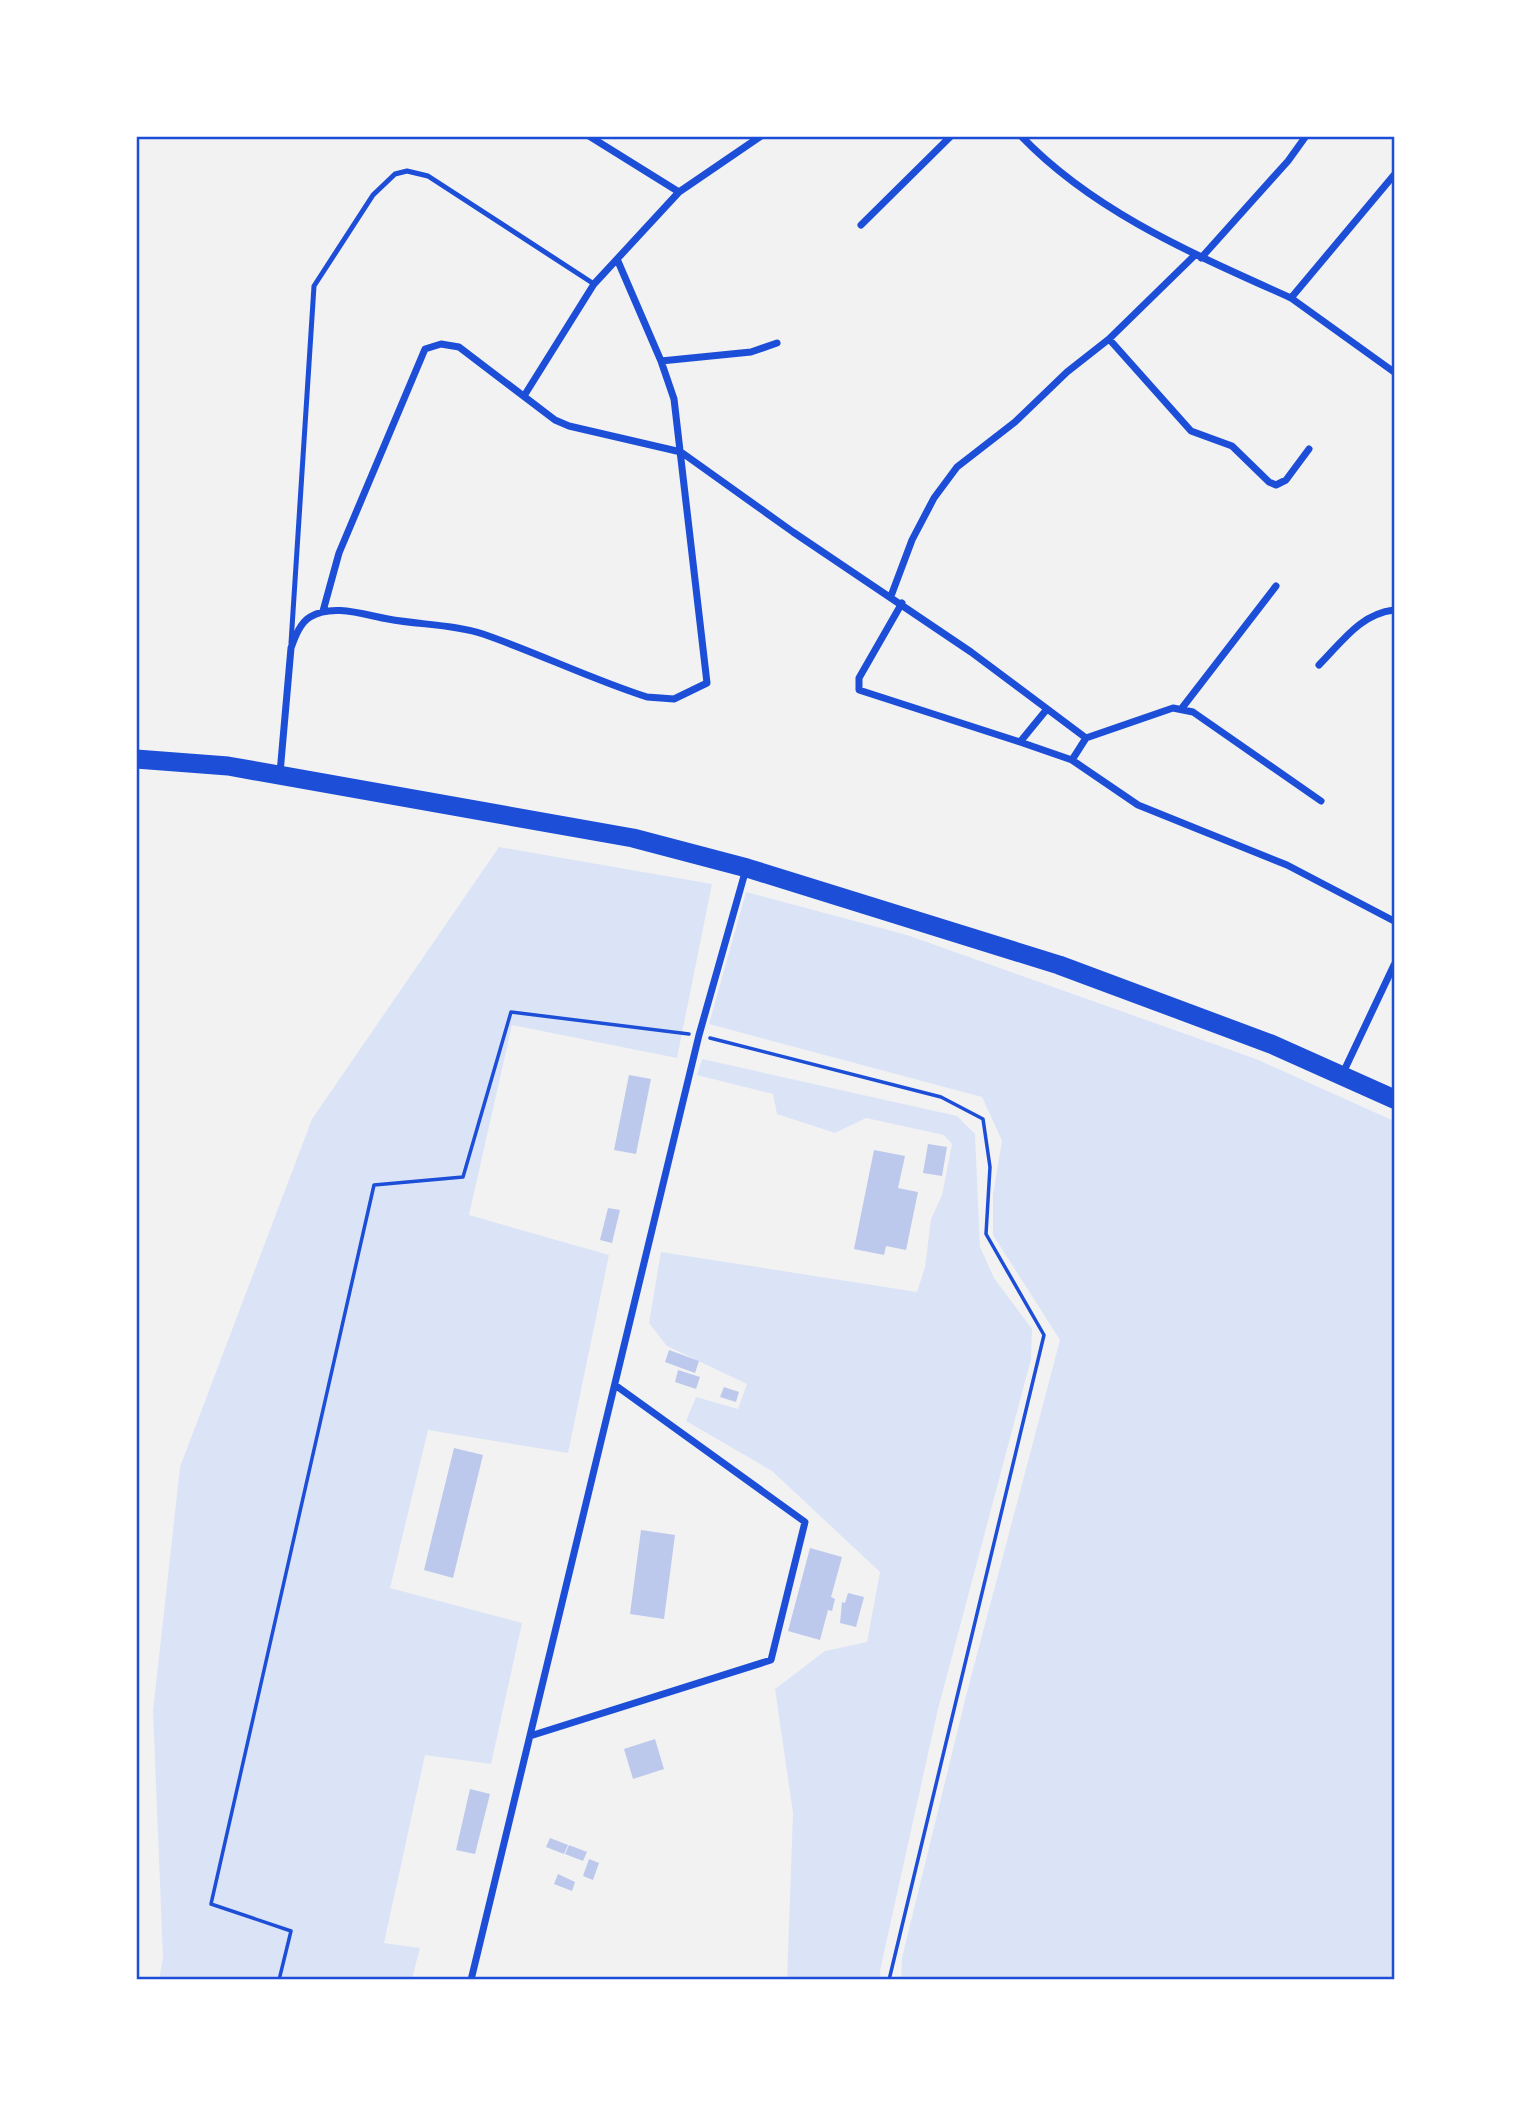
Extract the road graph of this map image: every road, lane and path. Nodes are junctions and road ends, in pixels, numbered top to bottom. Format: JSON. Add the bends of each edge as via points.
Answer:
{"nodes":[{"id":1,"x":589,"y":136,"type":"edge"},
{"id":2,"x":761,"y":136,"type":"edge"},
{"id":3,"x":951,"y":136,"type":"edge"},
{"id":4,"x":1021,"y":136,"type":"edge"},
{"id":5,"x":1306,"y":136,"type":"edge"},
{"id":6,"x":1395,"y":175,"type":"edge"},
{"id":7,"x":679,"y":192,"type":"junction"},
{"id":8,"x":861,"y":225,"type":"dead end"},
{"id":9,"x":1198,"y":256,"type":"junction"},
{"id":10,"x":617,"y":258,"type":"junction"},
{"id":11,"x":594,"y":284,"type":"junction"},
{"id":12,"x":1291,"y":298,"type":"junction"},
{"id":13,"x":1109,"y":339,"type":"junction"},
{"id":14,"x":777,"y":342,"type":"dead end"},
{"id":15,"x":661,"y":361,"type":"junction"},
{"id":16,"x":1395,"y":372,"type":"edge"},
{"id":17,"x":524,"y":396,"type":"junction"},
{"id":18,"x":1309,"y":449,"type":"dead end"},
{"id":19,"x":681,"y":452,"type":"junction"},
{"id":20,"x":1276,"y":586,"type":"dead end"},
{"id":21,"x":891,"y":596,"type":"junction"},
{"id":22,"x":902,"y":603,"type":"junction"},
{"id":23,"x":1395,"y":610,"type":"edge"},
{"id":24,"x":323,"y":611,"type":"junction"},
{"id":25,"x":291,"y":648,"type":"junction"},
{"id":26,"x":1319,"y":665,"type":"dead end"},
{"id":27,"x":1182,"y":708,"type":"junction"},
{"id":28,"x":1047,"y":709,"type":"junction"},
{"id":29,"x":1086,"y":738,"type":"junction"},
{"id":30,"x":1020,"y":742,"type":"junction"},
{"id":31,"x":136,"y":759,"type":"edge"},
{"id":32,"x":1072,"y":760,"type":"junction"},
{"id":33,"x":280,"y":775,"type":"junction"},
{"id":34,"x":1321,"y":801,"type":"dead end"},
{"id":35,"x":747,"y":868,"type":"junction"},
{"id":36,"x":1395,"y":920,"type":"edge"},
{"id":37,"x":1395,"y":965,"type":"edge"},
{"id":38,"x":699,"y":1035,"type":"junction"},
{"id":39,"x":1341,"y":1076,"type":"junction"},
{"id":40,"x":1395,"y":1099,"type":"edge"},
{"id":41,"x":615,"y":1385,"type":"junction"},
{"id":42,"x":530,"y":1736,"type":"junction"},
{"id":43,"x":279,"y":1979,"type":"edge"},
{"id":44,"x":471,"y":1979,"type":"edge"},
{"id":45,"x":889,"y":1979,"type":"edge"}],
"edges":[{"from":1,"to":7,"type":"street"},
{"from":2,"to":7,"type":"street"},
{"from":3,"to":8,"type":"street"},
{"from":4,"to":9,"type":"street","via":[[1080,186],[1166,242]]},
{"from":5,"to":9,"type":"street","via":[[1289,161]]},
{"from":6,"to":12,"type":"street"},
{"from":7,"to":10,"type":"street"},
{"from":9,"to":12,"type":"street"},
{"from":9,"to":13,"type":"street"},
{"from":10,"to":11,"type":"street"},
{"from":10,"to":15,"type":"street"},
{"from":11,"to":17,"type":"street"},
{"from":11,"to":25,"type":"lane","via":[[428,176],[407,171],[395,174],[373,195],[314,286]]},
{"from":12,"to":16,"type":"street"},
{"from":13,"to":18,"type":"street","via":[[1191,431],[1232,446],[1269,482],[1276,485],[1286,480]]},
{"from":13,"to":21,"type":"street","via":[[957,467],[912,540]]},
{"from":14,"to":15,"type":"street","via":[[751,352]]},
{"from":15,"to":19,"type":"street","via":[[674,399]]},
{"from":17,"to":19,"type":"street","via":[[569,426]]},
{"from":17,"to":24,"type":"street","via":[[459,347],[441,344],[425,349],[339,553]]},
{"from":19,"to":21,"type":"street"},
{"from":19,"to":24,"type":"street","via":[[707,683],[703,688],[674,699],[647,697],[471,631]]},
{"from":20,"to":27,"type":"street"},
{"from":21,"to":22,"type":"street"},
{"from":22,"to":28,"type":"street"},
{"from":22,"to":30,"type":"street","via":[[859,678],[859,690]]},
{"from":23,"to":26,"type":"street","via":[[1377,612],[1364,620]]},
{"from":24,"to":25,"type":"street","via":[[308,617]]},
{"from":25,"to":33,"type":"street"},
{"from":27,"to":29,"type":"street"},
{"from":27,"to":34,"type":"street"},
{"from":28,"to":29,"type":"street"},
{"from":28,"to":30,"type":"street"},
{"from":29,"to":32,"type":"street"},
{"from":30,"to":32,"type":"street"},
{"from":31,"to":33,"type":"highway"},
{"from":32,"to":36,"type":"street","via":[[1138,805],[1287,865]]},
{"from":33,"to":35,"type":"highway","via":[[633,838]]},
{"from":35,"to":38,"type":"street"},
{"from":35,"to":39,"type":"highway","via":[[1059,965],[1271,1044]]},
{"from":37,"to":39,"type":"street"},
{"from":38,"to":41,"type":"street"},
{"from":38,"to":43,"type":"path","via":[[511,1012],[463,1177],[374,1185],[211,1904],[291,1931]]},
{"from":38,"to":45,"type":"path","via":[[941,1097],[983,1119],[990,1167],[986,1234],[1044,1335]]},
{"from":39,"to":40,"type":"highway"},
{"from":41,"to":42,"type":"street"},
{"from":41,"to":42,"type":"street","via":[[805,1522],[771,1660]]},
{"from":42,"to":44,"type":"street"}]}
